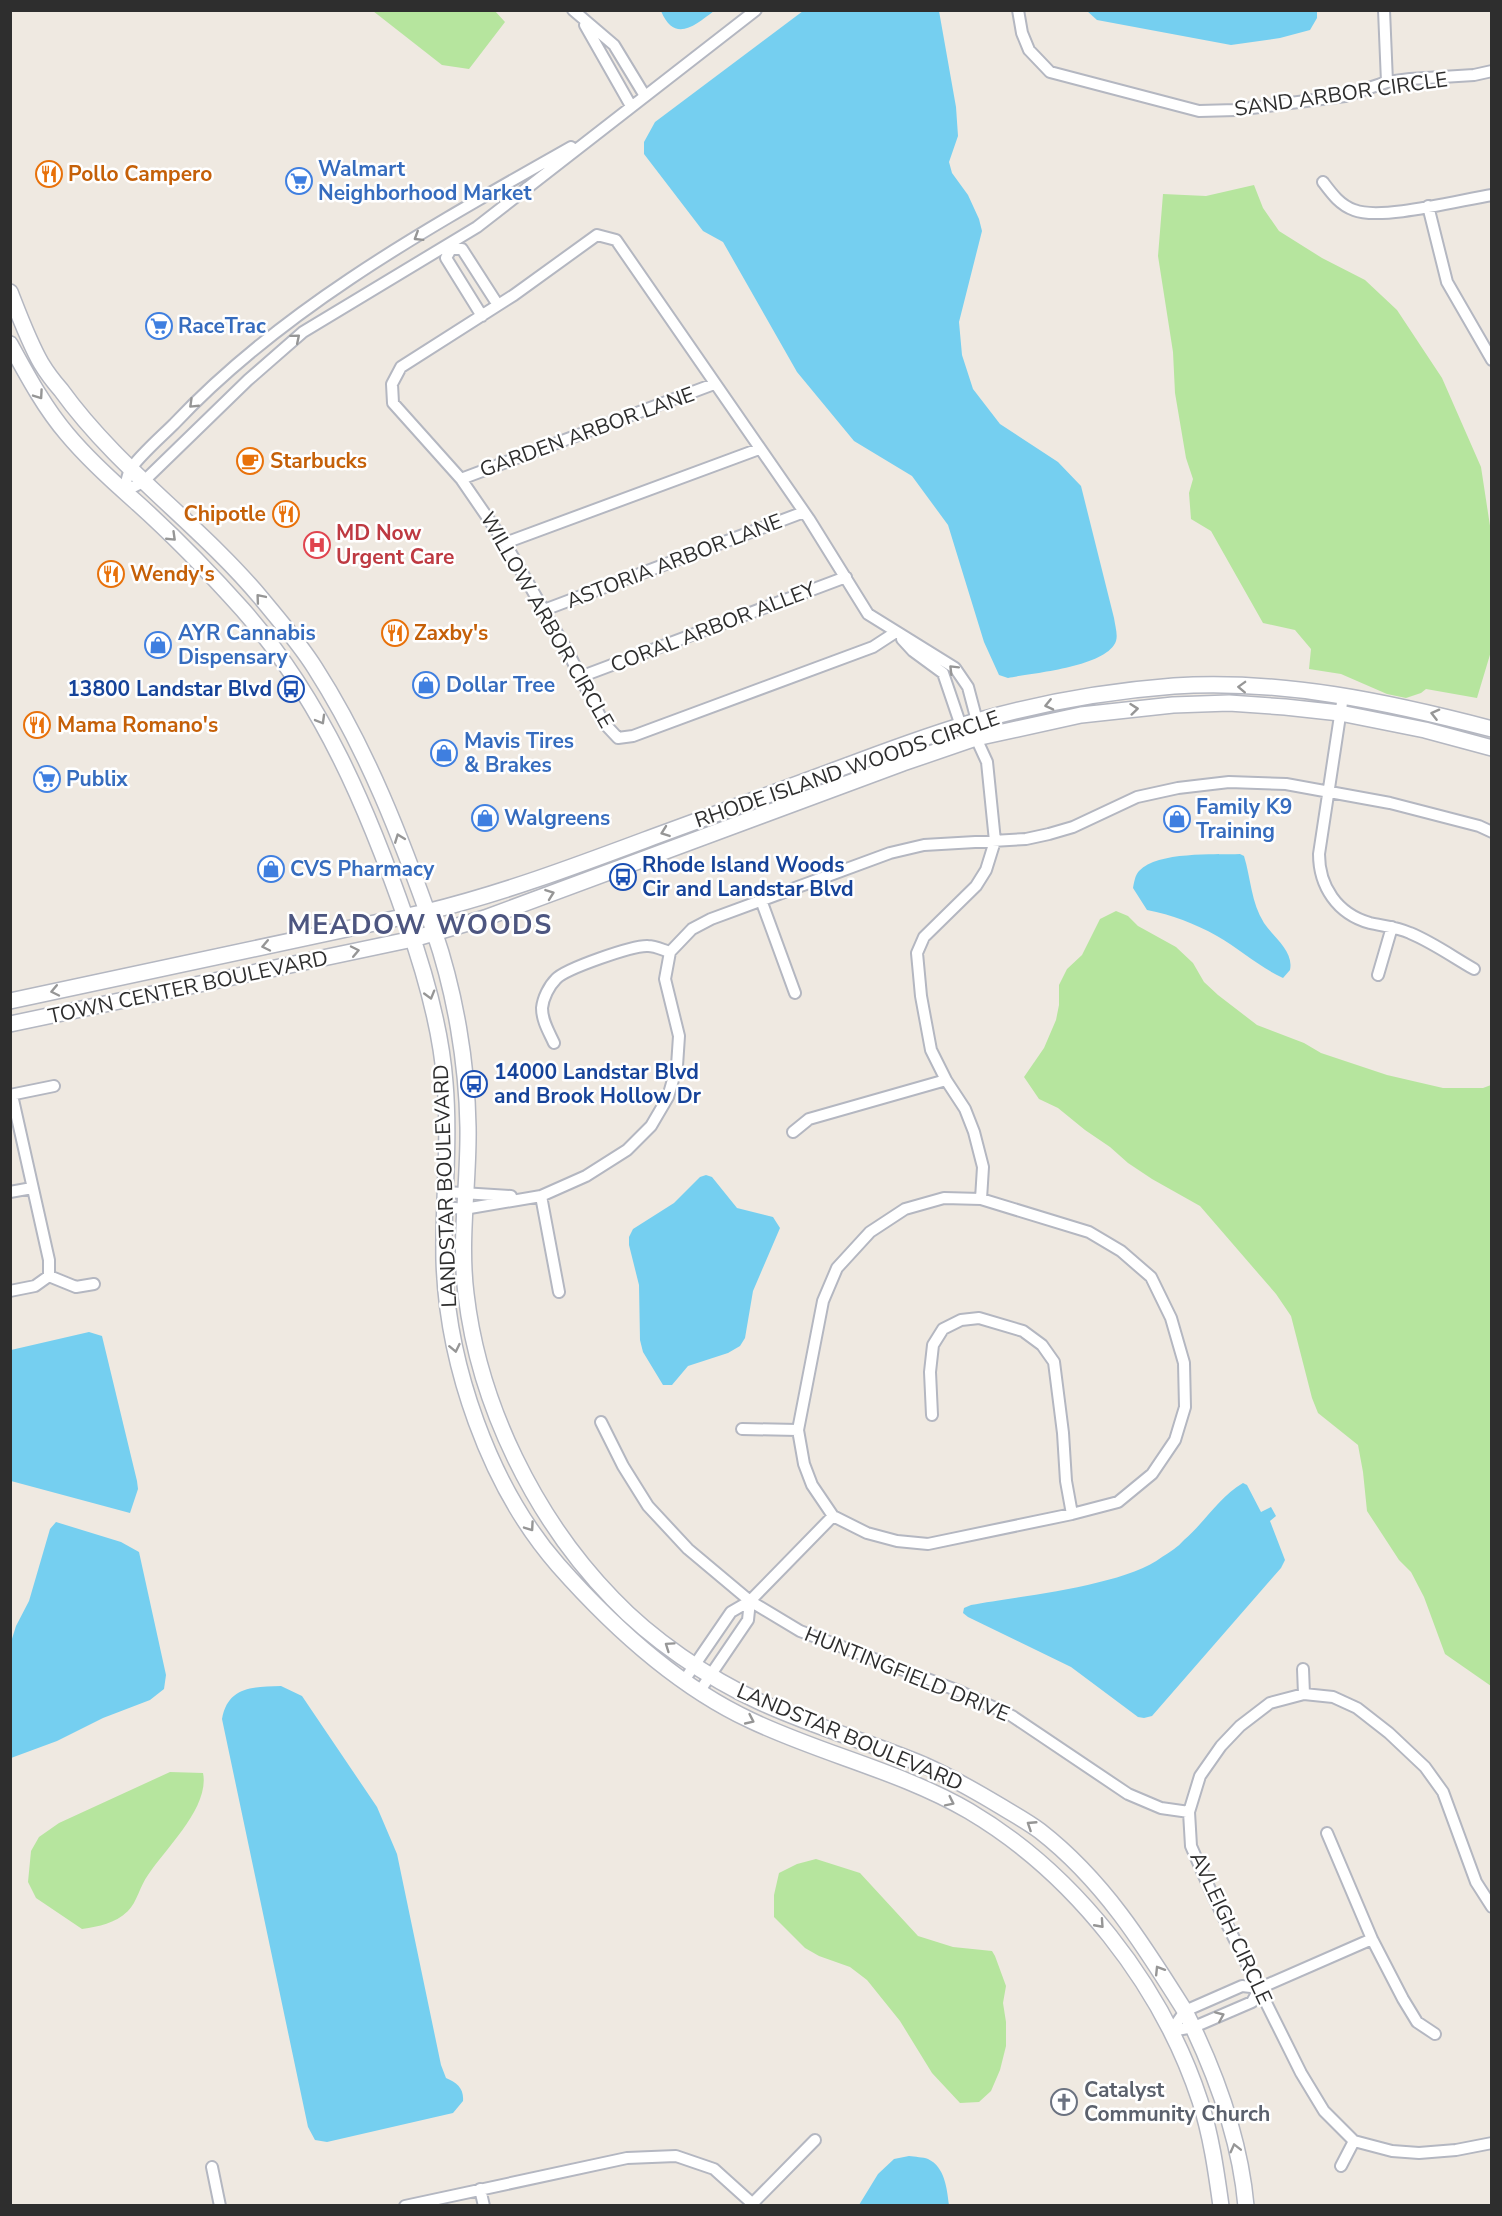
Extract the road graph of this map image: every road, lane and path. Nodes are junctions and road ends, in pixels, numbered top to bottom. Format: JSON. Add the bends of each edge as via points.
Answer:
{"nodes":[{"id":1,"x":573,"y":10,"type":"edge"},
{"id":2,"x":756,"y":10,"type":"edge"},
{"id":3,"x":1018,"y":10,"type":"edge"},
{"id":4,"x":1384,"y":10,"type":"edge"},
{"id":5,"x":582,"y":20,"type":"junction"},
{"id":6,"x":622,"y":59,"type":"junction"},
{"id":7,"x":608,"y":68,"type":"junction"},
{"id":8,"x":1491,"y":71,"type":"edge"},
{"id":9,"x":1387,"y":82,"type":"junction"},
{"id":10,"x":645,"y":96,"type":"junction"},
{"id":11,"x":631,"y":106,"type":"junction"},
{"id":12,"x":600,"y":130,"type":"junction"},
{"id":13,"x":1323,"y":183,"type":"dead end"},
{"id":14,"x":1491,"y":195,"type":"edge"},
{"id":15,"x":1428,"y":206,"type":"junction"},
{"id":16,"x":436,"y":226,"type":"junction"},
{"id":17,"x":450,"y":247,"type":"junction"},
{"id":18,"x":480,"y":275,"type":"junction"},
{"id":19,"x":463,"y":287,"type":"junction"},
{"id":20,"x":10,"y":292,"type":"edge"},
{"id":21,"x":498,"y":305,"type":"junction"},
{"id":22,"x":482,"y":316,"type":"junction"},
{"id":23,"x":10,"y":344,"type":"edge"},
{"id":24,"x":1491,"y":360,"type":"edge"},
{"id":25,"x":714,"y":384,"type":"junction"},
{"id":26,"x":759,"y":449,"type":"junction"},
{"id":27,"x":131,"y":470,"type":"junction"},
{"id":28,"x":461,"y":479,"type":"junction"},
{"id":29,"x":143,"y":482,"type":"junction"},
{"id":30,"x":123,"y":492,"type":"junction"},
{"id":31,"x":804,"y":512,"type":"junction"},
{"id":32,"x":505,"y":543,"type":"junction"},
{"id":33,"x":846,"y":577,"type":"junction"},
{"id":34,"x":544,"y":610,"type":"junction"},
{"id":35,"x":896,"y":633,"type":"junction"},
{"id":36,"x":580,"y":677,"type":"junction"},
{"id":37,"x":1174,"y":686,"type":"junction"},
{"id":38,"x":1343,"y":696,"type":"junction"},
{"id":39,"x":1173,"y":705,"type":"junction"},
{"id":40,"x":1340,"y":713,"type":"junction"},
{"id":41,"x":977,"y":721,"type":"junction"},
{"id":42,"x":961,"y":726,"type":"junction"},
{"id":43,"x":1491,"y":729,"type":"edge"},
{"id":44,"x":976,"y":738,"type":"junction"},
{"id":45,"x":1491,"y":748,"type":"edge"},
{"id":46,"x":1328,"y":791,"type":"junction"},
{"id":47,"x":1491,"y":832,"type":"edge"},
{"id":48,"x":995,"y":841,"type":"junction"},
{"id":49,"x":761,"y":900,"type":"junction"},
{"id":50,"x":426,"y":912,"type":"junction"},
{"id":51,"x":406,"y":916,"type":"junction"},
{"id":52,"x":1392,"y":927,"type":"junction"},
{"id":53,"x":435,"y":933,"type":"junction"},
{"id":54,"x":413,"y":939,"type":"junction"},
{"id":55,"x":670,"y":952,"type":"junction"},
{"id":56,"x":1474,"y":969,"type":"dead end"},
{"id":57,"x":1378,"y":975,"type":"dead end"},
{"id":58,"x":79,"y":986,"type":"junction"},
{"id":59,"x":795,"y":993,"type":"dead end"},
{"id":60,"x":10,"y":1001,"type":"edge"},
{"id":61,"x":84,"y":1008,"type":"junction"},
{"id":62,"x":10,"y":1024,"type":"edge"},
{"id":63,"x":554,"y":1043,"type":"dead end"},
{"id":64,"x":946,"y":1080,"type":"junction"},
{"id":65,"x":54,"y":1086,"type":"dead end"},
{"id":66,"x":11,"y":1095,"type":"edge"},
{"id":67,"x":793,"y":1132,"type":"dead end"},
{"id":68,"x":32,"y":1188,"type":"junction"},
{"id":69,"x":10,"y":1192,"type":"edge"},
{"id":70,"x":465,"y":1193,"type":"junction"},
{"id":71,"x":541,"y":1196,"type":"junction"},
{"id":72,"x":981,"y":1199,"type":"junction"},
{"id":73,"x":445,"y":1200,"type":"junction"},
{"id":74,"x":464,"y":1209,"type":"junction"},
{"id":75,"x":49,"y":1276,"type":"junction"},
{"id":76,"x":94,"y":1284,"type":"dead end"},
{"id":77,"x":10,"y":1290,"type":"edge"},
{"id":78,"x":559,"y":1292,"type":"dead end"},
{"id":79,"x":932,"y":1415,"type":"dead end"},
{"id":80,"x":601,"y":1422,"type":"dead end"},
{"id":81,"x":742,"y":1430,"type":"dead end"},
{"id":82,"x":798,"y":1430,"type":"junction"},
{"id":83,"x":1072,"y":1514,"type":"junction"},
{"id":84,"x":833,"y":1516,"type":"junction"},
{"id":85,"x":750,"y":1601,"type":"junction"},
{"id":86,"x":694,"y":1664,"type":"junction"},
{"id":87,"x":1303,"y":1669,"type":"dead end"},
{"id":88,"x":710,"y":1674,"type":"junction"},
{"id":89,"x":682,"y":1682,"type":"junction"},
{"id":90,"x":699,"y":1692,"type":"junction"},
{"id":91,"x":1304,"y":1694,"type":"junction"},
{"id":92,"x":1190,"y":1812,"type":"junction"},
{"id":93,"x":1327,"y":1833,"type":"dead end"},
{"id":94,"x":1491,"y":1907,"type":"edge"},
{"id":95,"x":1372,"y":1939,"type":"junction"},
{"id":96,"x":1260,"y":1988,"type":"junction"},
{"id":97,"x":1185,"y":2011,"type":"junction"},
{"id":98,"x":1194,"y":2028,"type":"junction"},
{"id":99,"x":1171,"y":2031,"type":"junction"},
{"id":100,"x":1435,"y":2034,"type":"dead end"},
{"id":101,"x":815,"y":2140,"type":"dead end"},
{"id":102,"x":1354,"y":2141,"type":"junction"},
{"id":103,"x":1491,"y":2143,"type":"edge"},
{"id":104,"x":1341,"y":2166,"type":"dead end"},
{"id":105,"x":212,"y":2167,"type":"dead end"},
{"id":106,"x":480,"y":2190,"type":"junction"},
{"id":107,"x":754,"y":2204,"type":"edge"},
{"id":108,"x":220,"y":2205,"type":"edge"},
{"id":109,"x":405,"y":2205,"type":"edge"},
{"id":110,"x":484,"y":2205,"type":"edge"},
{"id":111,"x":1221,"y":2205,"type":"edge"},
{"id":112,"x":1246,"y":2205,"type":"edge"}],
"edges":[{"from":1,"to":5,"type":"street"},
{"from":2,"to":10,"type":"street"},
{"from":3,"to":9,"type":"street","name":"SAND ARBOR CIRCLE","via":[[1029,50],[1050,72],[1199,111],[1345,96]]},
{"from":4,"to":9,"type":"street"},
{"from":5,"to":6,"type":"street","via":[[614,45]]},
{"from":5,"to":7,"type":"street"},
{"from":6,"to":7,"type":"street"},
{"from":6,"to":10,"type":"street"},
{"from":7,"to":11,"type":"street"},
{"from":8,"to":9,"type":"street","name":"SAND ARBOR CIRCLE"},
{"from":10,"to":11,"type":"street"},
{"from":11,"to":12,"type":"street"},
{"from":12,"to":16,"type":"street"},
{"from":12,"to":17,"type":"street"},
{"from":13,"to":15,"type":"street","via":[[1340,203],[1356,211],[1383,213]]},
{"from":14,"to":15,"type":"street"},
{"from":15,"to":24,"type":"street","via":[[1447,282]]},
{"from":16,"to":17,"type":"street"},
{"from":16,"to":27,"type":"street","one_way":true,"via":[[328,293],[275,332],[222,376]]},
{"from":17,"to":18,"type":"street","via":[[462,249]]},
{"from":17,"to":19,"type":"street","via":[[446,258]]},
{"from":29,"to":17,"type":"street","one_way":true,"via":[[303,332]]},
{"from":18,"to":19,"type":"street"},
{"from":18,"to":21,"type":"street"},
{"from":19,"to":22,"type":"street"},
{"from":20,"to":27,"type":"main road","name":"LANDSTAR BOULEVARD","via":[[41,363],[84,423]]},
{"from":21,"to":22,"type":"street","name":"WILLOW ARBOR CIRCLE"},
{"from":21,"to":25,"type":"street","via":[[597,235],[615,240]]},
{"from":22,"to":28,"type":"street","name":"WILLOW ARBOR CIRCLE","via":[[401,367],[392,384],[393,403]]},
{"from":23,"to":30,"type":"main road","name":"LANDSTAR BOULEVARD","one_way":true,"via":[[34,388],[68,435]]},
{"from":25,"to":26,"type":"street"},
{"from":25,"to":28,"type":"street","name":"GARDEN ARBOR LANE"},
{"from":26,"to":31,"type":"street"},
{"from":26,"to":32,"type":"street"},
{"from":27,"to":29,"type":"main road","name":"LANDSTAR BOULEVARD"},
{"from":27,"to":30,"type":"street"},
{"from":28,"to":32,"type":"street","name":"WILLOW ARBOR CIRCLE"},
{"from":29,"to":30,"type":"street"},
{"from":50,"to":29,"type":"main road","name":"LANDSTAR BOULEVARD","one_way":true,"via":[[361,748],[313,664],[257,593]]},
{"from":30,"to":51,"type":"main road","name":"LANDSTAR BOULEVARD","one_way":true,"via":[[208,571],[294,676],[343,760]]},
{"from":31,"to":33,"type":"street"},
{"from":31,"to":34,"type":"street","name":"ASTORIA ARBOR LANE"},
{"from":32,"to":34,"type":"street","name":"WILLOW ARBOR CIRCLE"},
{"from":33,"to":35,"type":"street","via":[[868,614]]},
{"from":33,"to":36,"type":"street","name":"CORAL ARBOR ALLEY"},
{"from":34,"to":36,"type":"street","name":"WILLOW ARBOR CIRCLE"},
{"from":35,"to":36,"type":"street","name":"WILLOW ARBOR CIRCLE","via":[[873,647],[633,736],[618,738],[603,722]]},
{"from":41,"to":35,"type":"street","one_way":true,"via":[[968,687],[955,668]]},
{"from":35,"to":42,"type":"street","via":[[943,673]]},
{"from":38,"to":37,"type":"main road","name":"RHODE ISLAND WOODS CIRCLE","one_way":true,"via":[[1262,687]]},
{"from":37,"to":39,"type":"street"},
{"from":37,"to":41,"type":"main road","name":"RHODE ISLAND WOODS CIRCLE","one_way":true,"via":[[1076,698]]},
{"from":38,"to":40,"type":"street"},
{"from":43,"to":38,"type":"main road","name":"RHODE ISLAND WOODS CIRCLE","one_way":true,"via":[[1429,712]]},
{"from":39,"to":40,"type":"main road","name":"RHODE ISLAND WOODS CIRCLE","via":[[1229,703]]},
{"from":44,"to":39,"type":"main road","name":"RHODE ISLAND WOODS CIRCLE","one_way":true,"via":[[1081,715]]},
{"from":40,"to":45,"type":"main road","name":"RHODE ISLAND WOODS CIRCLE"},
{"from":40,"to":46,"type":"street"},
{"from":41,"to":42,"type":"main road","name":"RHODE ISLAND WOODS CIRCLE"},
{"from":41,"to":44,"type":"street"},
{"from":42,"to":44,"type":"street"},
{"from":42,"to":50,"type":"main road","name":"RHODE ISLAND WOODS CIRCLE","one_way":true,"via":[[559,872]]},
{"from":44,"to":48,"type":"street","via":[[987,762]]},
{"from":53,"to":44,"type":"main road","name":"RHODE ISLAND WOODS CIRCLE","one_way":true},
{"from":46,"to":47,"type":"street","via":[[1404,807]]},
{"from":46,"to":48,"type":"street","via":[[1286,784],[1229,782],[1178,788],[1137,797],[1049,834]]},
{"from":46,"to":52,"type":"street","via":[[1319,854],[1326,887],[1347,913]]},
{"from":48,"to":49,"type":"street","via":[[924,845]]},
{"from":48,"to":64,"type":"street","via":[[976,886],[924,937],[917,953],[931,1050]]},
{"from":49,"to":55,"type":"street","via":[[711,918],[692,929]]},
{"from":49,"to":59,"type":"street"},
{"from":50,"to":51,"type":"main road","name":"TOWN CENTER BOULEVARD"},
{"from":50,"to":53,"type":"main road","name":"LANDSTAR BOULEVARD"},
{"from":51,"to":54,"type":"main road","name":"LANDSTAR BOULEVARD"},
{"from":51,"to":58,"type":"main road","name":"TOWN CENTER BOULEVARD","one_way":true},
{"from":52,"to":56,"type":"street","via":[[1417,936]]},
{"from":52,"to":57,"type":"street"},
{"from":53,"to":54,"type":"main road","name":"TOWN CENTER BOULEVARD"},
{"from":53,"to":70,"type":"main road","name":"LANDSTAR BOULEVARD","via":[[455,1011],[465,1072]]},
{"from":61,"to":54,"type":"main road","name":"TOWN CENTER BOULEVARD","one_way":true},
{"from":54,"to":73,"type":"main road","name":"LANDSTAR BOULEVARD","one_way":true,"via":[[433,1008],[445,1077]]},
{"from":55,"to":63,"type":"street","via":[[648,946],[629,949],[556,978],[542,1007],[543,1021]]},
{"from":55,"to":71,"type":"street","via":[[665,979],[679,1036],[677,1066],[668,1097],[651,1126],[627,1150],[586,1176]]},
{"from":58,"to":60,"type":"main road","name":"TOWN CENTER BOULEVARD","one_way":true},
{"from":58,"to":61,"type":"main road"},
{"from":61,"to":62,"type":"main road","name":"TOWN CENTER BOULEVARD"},
{"from":64,"to":67,"type":"street","via":[[809,1119]]},
{"from":64,"to":72,"type":"street","via":[[974,1132],[983,1167]]},
{"from":65,"to":66,"type":"street"},
{"from":66,"to":68,"type":"street"},
{"from":68,"to":69,"type":"street"},
{"from":68,"to":75,"type":"street"},
{"from":70,"to":71,"type":"street"},
{"from":70,"to":73,"type":"street"},
{"from":70,"to":74,"type":"main road","name":"LANDSTAR BOULEVARD"},
{"from":71,"to":74,"type":"street"},
{"from":71,"to":78,"type":"street"},
{"from":72,"to":82,"type":"street","via":[[944,1198],[905,1209],[870,1232],[837,1268],[823,1301]]},
{"from":72,"to":83,"type":"street","via":[[1089,1232],[1121,1251],[1151,1278],[1171,1318],[1184,1363],[1185,1407],[1175,1440],[1152,1474],[1118,1502]]},
{"from":73,"to":74,"type":"street"},
{"from":73,"to":89,"type":"main road","name":"LANDSTAR BOULEVARD","one_way":true,"via":[[444,1263],[457,1356],[482,1437],[516,1507],[554,1560],[600,1610]]},
{"from":86,"to":74,"type":"main road","name":"LANDSTAR BOULEVARD","one_way":true,"via":[[614,1600],[571,1549],[534,1495],[503,1431],[478,1357],[466,1293]]},
{"from":75,"to":76,"type":"street","via":[[76,1287]]},
{"from":75,"to":77,"type":"street","via":[[35,1286]]},
{"from":79,"to":83,"type":"street","via":[[933,1345],[943,1329],[961,1320],[979,1318],[1023,1331],[1042,1345],[1054,1362],[1065,1481]]},
{"from":80,"to":85,"type":"street","name":"HUNTINGFIELD DRIVE","via":[[648,1506],[688,1549]]},
{"from":81,"to":82,"type":"street"},
{"from":82,"to":84,"type":"street","via":[[812,1485]]},
{"from":83,"to":84,"type":"street","via":[[928,1544],[867,1533]]},
{"from":84,"to":85,"type":"street"},
{"from":85,"to":86,"type":"street","via":[[731,1612]]},
{"from":85,"to":88,"type":"street","via":[[748,1620]]},
{"from":85,"to":92,"type":"street","name":"HUNTINGFIELD DRIVE","via":[[800,1631],[959,1691],[1012,1716],[1128,1794],[1161,1808]]},
{"from":86,"to":88,"type":"main road","name":"LANDSTAR BOULEVARD"},
{"from":86,"to":89,"type":"street"},
{"from":87,"to":91,"type":"street"},
{"from":88,"to":90,"type":"street"},
{"from":97,"to":88,"type":"main road","name":"LANDSTAR BOULEVARD","one_way":true,"via":[[1123,1915],[1078,1865],[1037,1828],[926,1767],[756,1701]]},
{"from":89,"to":90,"type":"main road","name":"LANDSTAR BOULEVARD"},
{"from":90,"to":99,"type":"main road","name":"LANDSTAR BOULEVARD","one_way":true,"via":[[747,1719],[917,1786],[969,1811],[1063,1884],[1106,1930],[1138,1974]]},
{"from":91,"to":92,"type":"street","name":"AVLEIGH CIRCLE","via":[[1270,1703],[1240,1726],[1200,1776]]},
{"from":91,"to":94,"type":"street","name":"AVLEIGH CIRCLE","via":[[1334,1697],[1358,1708],[1425,1767],[1443,1792],[1476,1882]]},
{"from":92,"to":96,"type":"street","name":"AVLEIGH CIRCLE","via":[[1191,1846]]},
{"from":93,"to":95,"type":"street"},
{"from":95,"to":96,"type":"street"},
{"from":95,"to":100,"type":"street","via":[[1417,2022]]},
{"from":96,"to":97,"type":"street","via":[[1242,1986]]},
{"from":98,"to":96,"type":"street","one_way":true,"via":[[1252,2002]]},
{"from":96,"to":102,"type":"street","name":"AVLEIGH CIRCLE","via":[[1301,2073],[1324,2110]]},
{"from":97,"to":98,"type":"main road","name":"LANDSTAR BOULEVARD"},
{"from":97,"to":99,"type":"street"},
{"from":98,"to":99,"type":"street"},
{"from":112,"to":98,"type":"main road","name":"LANDSTAR BOULEVARD","one_way":true,"via":[[1244,2183],[1218,2088]]},
{"from":99,"to":111,"type":"main road","name":"LANDSTAR BOULEVARD","via":[[1204,2114]]},
{"from":101,"to":107,"type":"street"},
{"from":102,"to":103,"type":"street","via":[[1419,2153]]},
{"from":102,"to":104,"type":"street"},
{"from":105,"to":108,"type":"street"},
{"from":106,"to":107,"type":"street","via":[[627,2158],[676,2156],[714,2169]]},
{"from":106,"to":109,"type":"street"},
{"from":106,"to":110,"type":"street"}]}
